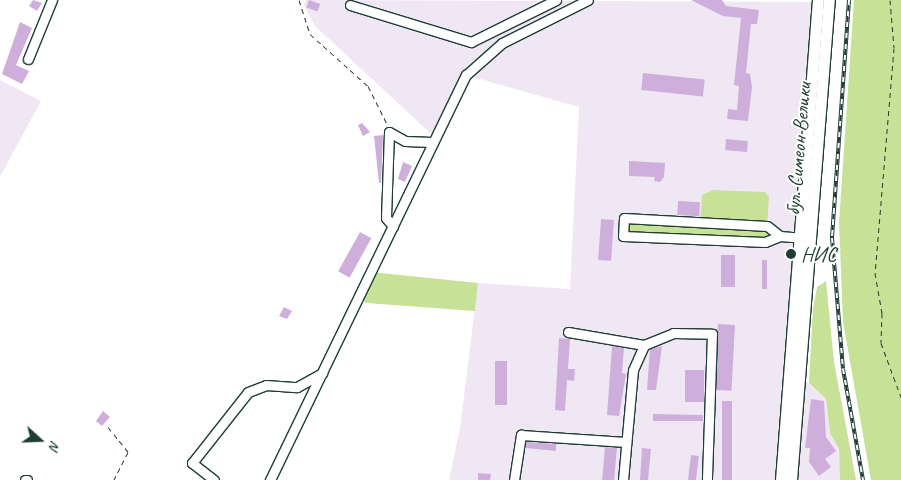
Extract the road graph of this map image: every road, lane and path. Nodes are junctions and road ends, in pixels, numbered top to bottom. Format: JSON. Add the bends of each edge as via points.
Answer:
{"nodes":[{"id":1,"x":52,"y":0,"type":"edge"},
{"id":2,"x":298,"y":0,"type":"edge"},
{"id":3,"x":556,"y":0,"type":"edge"},
{"id":4,"x":588,"y":0,"type":"edge"},
{"id":5,"x":818,"y":0,"type":"edge"},
{"id":6,"x":828,"y":0,"type":"edge"},
{"id":7,"x":890,"y":0,"type":"edge"},
{"id":8,"x":350,"y":4,"type":"dead end"},
{"id":9,"x":28,"y":59,"type":"dead end"},
{"id":10,"x":389,"y":132,"type":"junction"},
{"id":11,"x":432,"y":142,"type":"junction"},
{"id":12,"x":682,"y":222,"type":"junction"},
{"id":13,"x":393,"y":226,"type":"junction"},
{"id":14,"x":780,"y":236,"type":"junction"},
{"id":15,"x":681,"y":237,"type":"junction"},
{"id":16,"x":804,"y":238,"type":"junction"},
{"id":17,"x":568,"y":332,"type":"dead end"},
{"id":18,"x":644,"y":344,"type":"junction"},
{"id":19,"x":324,"y":372,"type":"junction"},
{"id":20,"x":901,"y":397,"type":"edge"},
{"id":21,"x":108,"y":427,"type":"dead end"},
{"id":22,"x":626,"y":442,"type":"junction"},
{"id":23,"x":114,"y":480,"type":"edge"},
{"id":24,"x":214,"y":480,"type":"edge"},
{"id":25,"x":270,"y":480,"type":"edge"},
{"id":26,"x":514,"y":480,"type":"edge"},
{"id":27,"x":623,"y":480,"type":"edge"},
{"id":28,"x":707,"y":480,"type":"edge"},
{"id":29,"x":781,"y":480,"type":"edge"},
{"id":30,"x":791,"y":480,"type":"edge"}],
"edges":[{"from":1,"to":9,"type":"street"},
{"from":2,"to":10,"type":"path","via":[[310,34],[368,86],[382,107]]},
{"from":3,"to":8,"type":"street","via":[[471,42]]},
{"from":4,"to":11,"type":"street","via":[[480,58],[466,75]]},
{"from":5,"to":16,"type":"main road","name":"бул. Симеон Велики"},
{"from":6,"to":16,"type":"main road","name":"бул. Симеон Велики"},
{"from":7,"to":20,"type":"path","via":[[894,48],[875,274],[882,313],[881,343]]},
{"from":10,"to":11,"type":"street","via":[[405,141]]},
{"from":10,"to":13,"type":"street","via":[[386,218]]},
{"from":11,"to":13,"type":"street"},
{"from":12,"to":14,"type":"street","via":[[767,226]]},
{"from":12,"to":15,"type":"street","via":[[676,229]]},
{"from":12,"to":15,"type":"street","via":[[624,218],[623,236]]},
{"from":13,"to":19,"type":"street"},
{"from":14,"to":15,"type":"street","via":[[765,242]]},
{"from":14,"to":16,"type":"street"},
{"from":16,"to":29,"type":"main road","name":"бул. Симеон Велики"},
{"from":16,"to":30,"type":"main road","name":"бул. Симеон Велики"},
{"from":17,"to":18,"type":"street"},
{"from":18,"to":22,"type":"street","via":[[633,370]]},
{"from":18,"to":28,"type":"street","via":[[673,333],[712,334]]},
{"from":19,"to":24,"type":"street","via":[[297,387],[266,385],[248,392],[192,463]]},
{"from":19,"to":25,"type":"street"},
{"from":21,"to":23,"type":"path","via":[[128,452]]},
{"from":22,"to":26,"type":"street","via":[[521,436]]},
{"from":22,"to":27,"type":"street"}]}
